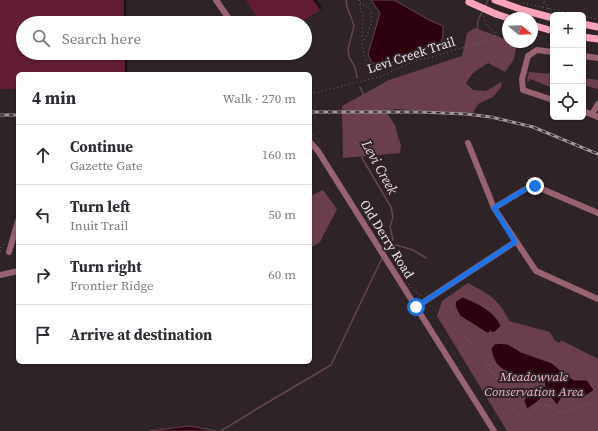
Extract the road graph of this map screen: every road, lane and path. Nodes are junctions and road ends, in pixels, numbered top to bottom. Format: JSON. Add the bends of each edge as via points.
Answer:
{"nodes":[{"id":1,"x":216,"y":0,"type":"edge"},
{"id":2,"x":545,"y":0,"type":"edge"},
{"id":3,"x":359,"y":1,"type":"edge"},
{"id":4,"x":467,"y":1,"type":"edge"},
{"id":5,"x":498,"y":1,"type":"edge"},
{"id":6,"x":522,"y":3,"type":"dead end"},
{"id":7,"x":542,"y":7,"type":"junction"},
{"id":8,"x":549,"y":9,"type":"junction"},
{"id":9,"x":486,"y":10,"type":"dead end"},
{"id":10,"x":564,"y":12,"type":"edge"},
{"id":11,"x":227,"y":16,"type":"edge"},
{"id":12,"x":502,"y":16,"type":"edge"},
{"id":13,"x":550,"y":17,"type":"edge"},
{"id":14,"x":586,"y":17,"type":"edge"},
{"id":15,"x":598,"y":19,"type":"edge"},
{"id":16,"x":586,"y":25,"type":"edge"},
{"id":17,"x":538,"y":27,"type":"edge"},
{"id":18,"x":598,"y":27,"type":"edge"},
{"id":19,"x":550,"y":30,"type":"edge"},
{"id":20,"x":586,"y":37,"type":"edge"},
{"id":21,"x":598,"y":39,"type":"edge"},
{"id":22,"x":362,"y":43,"type":"junction"},
{"id":23,"x":550,"y":52,"type":"edge"},
{"id":24,"x":586,"y":56,"type":"edge"},
{"id":25,"x":598,"y":58,"type":"edge"},
{"id":26,"x":372,"y":78,"type":"junction"},
{"id":27,"x":312,"y":93,"type":"edge"},
{"id":28,"x":550,"y":99,"type":"edge"},
{"id":29,"x":598,"y":104,"type":"edge"},
{"id":30,"x":595,"y":116,"type":"edge"},
{"id":31,"x":468,"y":143,"type":"dead end"},
{"id":32,"x":312,"y":144,"type":"edge"},
{"id":33,"x":494,"y":208,"type":"junction"},
{"id":34,"x":598,"y":213,"type":"edge"},
{"id":35,"x":16,"y":228,"type":"edge"},
{"id":36,"x":515,"y":242,"type":"junction"},
{"id":37,"x":11,"y":244,"type":"junction"},
{"id":38,"x":0,"y":252,"type":"edge"},
{"id":39,"x":9,"y":252,"type":"dead end"},
{"id":40,"x":16,"y":272,"type":"edge"},
{"id":41,"x":402,"y":273,"type":"dead end"},
{"id":42,"x":0,"y":276,"type":"edge"},
{"id":43,"x":423,"y":295,"type":"dead end"},
{"id":44,"x":598,"y":299,"type":"edge"},
{"id":45,"x":430,"y":304,"type":"dead end"},
{"id":46,"x":416,"y":307,"type":"junction"},
{"id":47,"x":598,"y":398,"type":"edge"},
{"id":48,"x":494,"y":431,"type":"edge"}],
"edges":[{"from":1,"to":11,"type":"street"},
{"from":2,"to":7,"type":"path"},
{"from":2,"to":8,"type":"path"},
{"from":3,"to":22,"type":"path","via":[[363,17]]},
{"from":3,"to":22,"type":"path","via":[[371,10],[373,19],[368,35]]},
{"from":4,"to":12,"type":"main road","bridge":true},
{"from":5,"to":13,"type":"main road"},
{"from":6,"to":7,"type":"path"},
{"from":7,"to":8,"type":"path"},
{"from":8,"to":10,"type":"path"},
{"from":9,"to":26,"type":"path","name":"Levi Creek Trail","via":[[485,23],[496,34],[495,39],[433,58],[409,62],[387,75]]},
{"from":14,"to":15,"type":"path"},
{"from":16,"to":18,"type":"main road"},
{"from":17,"to":19,"type":"main road"},
{"from":20,"to":21,"type":"main road"},
{"from":22,"to":26,"type":"path"},
{"from":23,"to":28,"type":"street","via":[[538,50],[528,56],[522,79],[523,90]]},
{"from":24,"to":25,"type":"street"},
{"from":26,"to":27,"type":"path","name":"Levi Creek Trail"},
{"from":29,"to":30,"type":"street"},
{"from":31,"to":33,"type":"street"},
{"from":32,"to":46,"type":"street","name":"Old Derry Road"},
{"from":33,"to":34,"type":"street","via":[[535,186]]},
{"from":33,"to":36,"type":"street"},
{"from":35,"to":37,"type":"street"},
{"from":36,"to":44,"type":"street","via":[[536,271]]},
{"from":36,"to":46,"type":"street"},
{"from":37,"to":38,"type":"path","via":[[6,242]]},
{"from":37,"to":39,"type":"street"},
{"from":40,"to":42,"type":"street"},
{"from":41,"to":43,"type":"path","via":[[415,292]]},
{"from":45,"to":47,"type":"path","via":[[450,318],[496,376],[520,418],[525,419],[542,405],[564,412]]},
{"from":46,"to":48,"type":"street","name":"Old Derry Road"}]}
